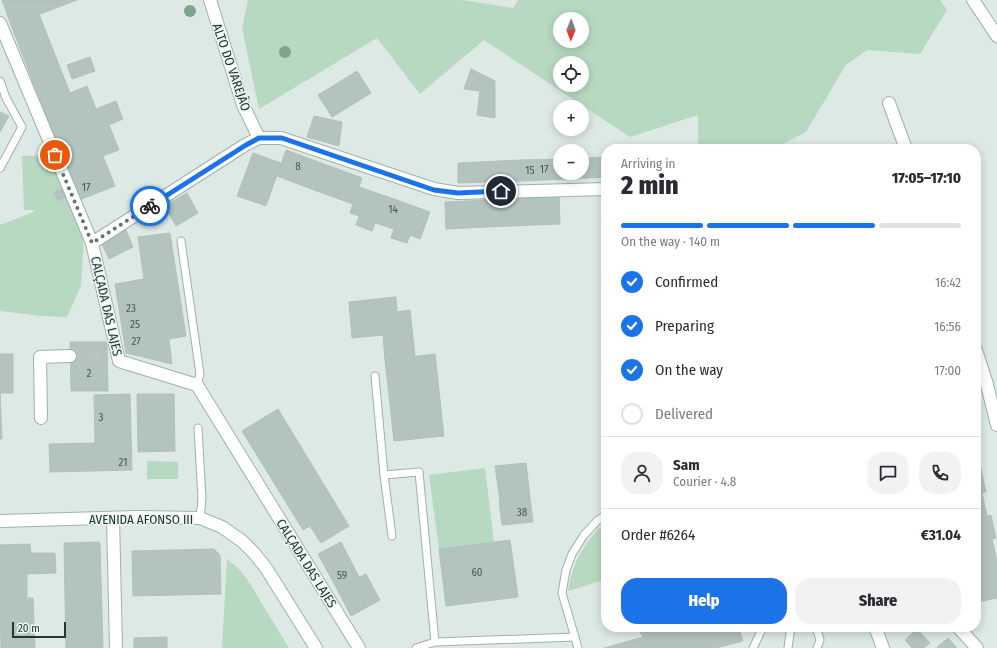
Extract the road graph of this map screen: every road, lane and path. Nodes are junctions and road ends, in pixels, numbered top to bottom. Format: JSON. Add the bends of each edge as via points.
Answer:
{"nodes":[{"id":1,"x":210,"y":0,"type":"edge"},
{"id":2,"x":974,"y":0,"type":"edge"},
{"id":3,"x":0,"y":22,"type":"edge"},
{"id":4,"x":997,"y":36,"type":"edge"},
{"id":5,"x":0,"y":81,"type":"edge"},
{"id":6,"x":889,"y":102,"type":"dead end"},
{"id":7,"x":259,"y":138,"type":"junction"},
{"id":8,"x":904,"y":144,"type":"edge"},
{"id":9,"x":0,"y":168,"type":"edge"},
{"id":10,"x":601,"y":189,"type":"edge"},
{"id":11,"x":181,"y":241,"type":"dead end"},
{"id":12,"x":92,"y":243,"type":"junction"},
{"id":13,"x":70,"y":356,"type":"tunnel mouth"},
{"id":14,"x":108,"y":356,"type":"tunnel mouth"},
{"id":15,"x":119,"y":362,"type":"junction"},
{"id":16,"x":981,"y":366,"type":"edge"},
{"id":17,"x":375,"y":376,"type":"dead end"},
{"id":18,"x":197,"y":385,"type":"junction"},
{"id":19,"x":41,"y":418,"type":"dead end"},
{"id":20,"x":997,"y":425,"type":"edge"},
{"id":21,"x":198,"y":428,"type":"dead end"},
{"id":22,"x":384,"y":475,"type":"junction"},
{"id":23,"x":113,"y":518,"type":"junction"},
{"id":24,"x":200,"y":518,"type":"junction"},
{"id":25,"x":601,"y":518,"type":"edge"},
{"id":26,"x":0,"y":521,"type":"edge"},
{"id":27,"x":392,"y":536,"type":"dead end"},
{"id":28,"x":761,"y":632,"type":"edge"},
{"id":29,"x":790,"y":632,"type":"edge"},
{"id":30,"x":818,"y":632,"type":"edge"},
{"id":31,"x":877,"y":632,"type":"edge"},
{"id":32,"x":963,"y":632,"type":"edge"},
{"id":33,"x":575,"y":637,"type":"junction"},
{"id":34,"x":435,"y":642,"type":"junction"},
{"id":35,"x":116,"y":648,"type":"edge"},
{"id":36,"x":316,"y":648,"type":"edge"},
{"id":37,"x":359,"y":648,"type":"edge"},
{"id":38,"x":416,"y":648,"type":"edge"},
{"id":39,"x":578,"y":648,"type":"edge"},
{"id":40,"x":753,"y":648,"type":"edge"},
{"id":41,"x":788,"y":648,"type":"edge"},
{"id":42,"x":818,"y":648,"type":"edge"},
{"id":43,"x":883,"y":648,"type":"edge"},
{"id":44,"x":977,"y":648,"type":"edge"}],
"edges":[{"from":1,"to":7,"type":"street","name":"ALTO DO VAREJÃO","via":[[243,105]]},
{"from":2,"to":4,"type":"street"},
{"from":3,"to":12,"type":"street","name":"CALÇADA DAS LAJES"},
{"from":5,"to":9,"type":"lane","via":[[22,127]]},
{"from":6,"to":8,"type":"street"},
{"from":7,"to":10,"type":"street","via":[[282,138],[434,190],[458,193]]},
{"from":7,"to":12,"type":"street"},
{"from":11,"to":18,"type":"lane","via":[[200,374]]},
{"from":12,"to":15,"type":"street","name":"CALÇADA DAS LAJES"},
{"from":13,"to":19,"type":"street","via":[[40,357]]},
{"from":14,"to":15,"type":"street"},
{"from":15,"to":18,"type":"street","name":"CALÇADA DAS LAJES"},
{"from":16,"to":20,"type":"street"},
{"from":17,"to":22,"type":"lane"},
{"from":18,"to":37,"type":"street","name":"CALÇADA DAS LAJES"},
{"from":21,"to":24,"type":"lane","via":[[202,499]]},
{"from":22,"to":27,"type":"lane"},
{"from":22,"to":34,"type":"lane","via":[[419,472]]},
{"from":23,"to":24,"type":"street","name":"AVENIDA AFONSO III"},
{"from":23,"to":26,"type":"street","name":"AVENIDA AFONSO III"},
{"from":23,"to":35,"type":"street"},
{"from":24,"to":36,"type":"street","name":"AVENIDA AFONSO III","via":[[222,527],[254,553]]},
{"from":25,"to":33,"type":"lane","via":[[584,536],[572,554],[566,570],[562,593]]},
{"from":28,"to":40,"type":"lane"},
{"from":29,"to":41,"type":"lane"},
{"from":30,"to":42,"type":"lane","via":[[820,640]]},
{"from":31,"to":43,"type":"street"},
{"from":32,"to":44,"type":"street"},
{"from":33,"to":34,"type":"lane"},
{"from":33,"to":39,"type":"lane"},
{"from":34,"to":38,"type":"lane"}]}
